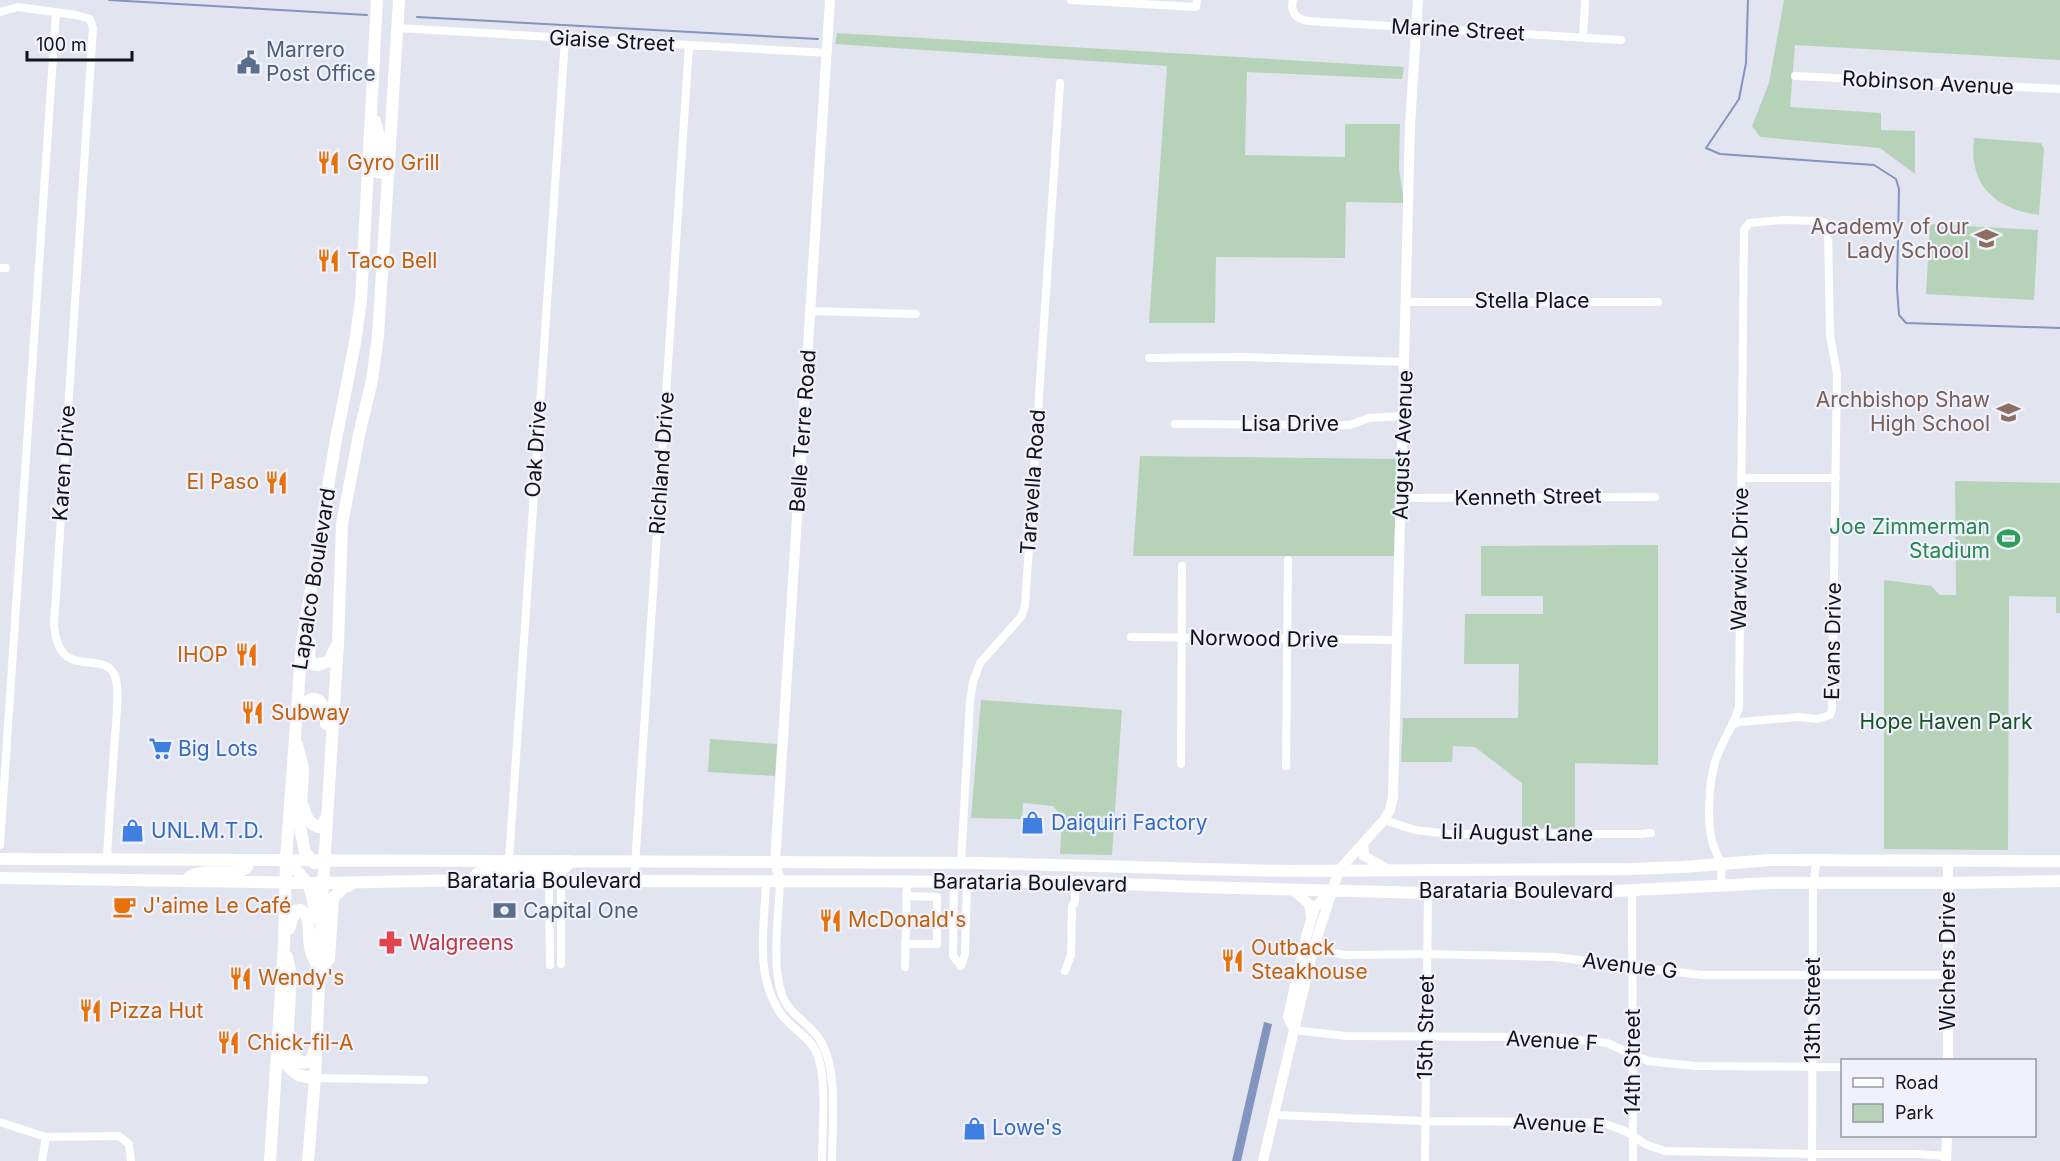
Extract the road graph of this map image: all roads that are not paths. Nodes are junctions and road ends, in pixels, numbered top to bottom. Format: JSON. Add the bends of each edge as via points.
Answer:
{"nodes":[{"id":1,"x":377,"y":0,"type":"edge"},
{"id":2,"x":392,"y":0,"type":"edge"},
{"id":3,"x":399,"y":0,"type":"edge"},
{"id":4,"x":830,"y":0,"type":"edge"},
{"id":5,"x":1071,"y":0,"type":"edge"},
{"id":6,"x":1293,"y":0,"type":"edge"},
{"id":7,"x":1418,"y":0,"type":"edge"},
{"id":8,"x":1585,"y":0,"type":"edge"},
{"id":9,"x":17,"y":3,"type":"edge"},
{"id":10,"x":1196,"y":3,"type":"edge"},
{"id":11,"x":0,"y":12,"type":"edge"},
{"id":12,"x":56,"y":12,"type":"junction"},
{"id":13,"x":397,"y":28,"type":"junction"},
{"id":14,"x":1417,"y":28,"type":"junction"},
{"id":15,"x":1583,"y":38,"type":"junction"},
{"id":16,"x":565,"y":39,"type":"junction"},
{"id":17,"x":1621,"y":40,"type":"dead end"},
{"id":18,"x":689,"y":45,"type":"junction"},
{"id":19,"x":827,"y":53,"type":"junction"},
{"id":20,"x":396,"y":56,"type":"junction"},
{"id":21,"x":1795,"y":76,"type":"dead end"},
{"id":22,"x":1060,"y":83,"type":"dead end"},
{"id":23,"x":2060,"y":89,"type":"edge"},
{"id":24,"x":372,"y":102,"type":"junction"},
{"id":25,"x":389,"y":169,"type":"junction"},
{"id":26,"x":1746,"y":225,"type":"joint"},
{"id":27,"x":1407,"y":302,"type":"junction"},
{"id":28,"x":1658,"y":302,"type":"dead end"},
{"id":29,"x":810,"y":311,"type":"junction"},
{"id":30,"x":916,"y":314,"type":"dead end"},
{"id":31,"x":1149,"y":358,"type":"dead end"},
{"id":32,"x":1405,"y":362,"type":"junction"},
{"id":33,"x":1403,"y":416,"type":"junction"},
{"id":34,"x":1175,"y":424,"type":"dead end"},
{"id":35,"x":1741,"y":478,"type":"junction"},
{"id":36,"x":1836,"y":478,"type":"junction"},
{"id":37,"x":1654,"y":497,"type":"dead end"},
{"id":38,"x":1401,"y":498,"type":"junction"},
{"id":39,"x":1288,"y":560,"type":"dead end"},
{"id":40,"x":1182,"y":566,"type":"dead end"},
{"id":41,"x":311,"y":588,"type":"junction"},
{"id":42,"x":1131,"y":637,"type":"dead end"},
{"id":43,"x":1181,"y":638,"type":"junction"},
{"id":44,"x":1287,"y":639,"type":"junction"},
{"id":45,"x":1396,"y":640,"type":"junction"},
{"id":46,"x":338,"y":643,"type":"junction"},
{"id":47,"x":296,"y":719,"type":"junction"},
{"id":48,"x":1734,"y":724,"type":"junction"},
{"id":49,"x":294,"y":735,"type":"junction"},
{"id":50,"x":1181,"y":764,"type":"dead end"},
{"id":51,"x":1286,"y":766,"type":"dead end"},
{"id":52,"x":329,"y":771,"type":"junction"},
{"id":53,"x":301,"y":800,"type":"junction"},
{"id":54,"x":327,"y":816,"type":"junction"},
{"id":55,"x":1384,"y":820,"type":"junction"},
{"id":56,"x":1651,"y":832,"type":"dead end"},
{"id":57,"x":1363,"y":843,"type":"junction"},
{"id":58,"x":0,"y":845,"type":"edge"},
{"id":59,"x":0,"y":859,"type":"edge"},
{"id":60,"x":22,"y":859,"type":"junction"},
{"id":61,"x":107,"y":859,"type":"junction"},
{"id":62,"x":125,"y":859,"type":"junction"},
{"id":63,"x":247,"y":860,"type":"junction"},
{"id":64,"x":318,"y":860,"type":"junction"},
{"id":65,"x":510,"y":860,"type":"junction"},
{"id":66,"x":1817,"y":860,"type":"junction"},
{"id":67,"x":285,"y":861,"type":"junction"},
{"id":68,"x":441,"y":861,"type":"junction"},
{"id":69,"x":552,"y":861,"type":"junction"},
{"id":70,"x":571,"y":861,"type":"junction"},
{"id":71,"x":1948,"y":861,"type":"junction"},
{"id":72,"x":2060,"y":861,"type":"edge"},
{"id":73,"x":635,"y":862,"type":"junction"},
{"id":74,"x":775,"y":863,"type":"junction"},
{"id":75,"x":961,"y":863,"type":"junction"},
{"id":76,"x":980,"y":863,"type":"junction"},
{"id":77,"x":1721,"y":864,"type":"junction"},
{"id":78,"x":1387,"y":869,"type":"junction"},
{"id":79,"x":1339,"y":870,"type":"junction"},
{"id":80,"x":0,"y":878,"type":"edge"},
{"id":81,"x":83,"y":879,"type":"junction"},
{"id":82,"x":324,"y":879,"type":"junction"},
{"id":83,"x":101,"y":880,"type":"junction"},
{"id":84,"x":472,"y":880,"type":"junction"},
{"id":85,"x":634,"y":880,"type":"junction"},
{"id":86,"x":780,"y":880,"type":"junction"},
{"id":87,"x":187,"y":881,"type":"junction"},
{"id":88,"x":766,"y":881,"type":"junction"},
{"id":89,"x":906,"y":881,"type":"junction"},
{"id":90,"x":960,"y":881,"type":"junction"},
{"id":91,"x":2060,"y":881,"type":"edge"},
{"id":92,"x":285,"y":882,"type":"junction"},
{"id":93,"x":307,"y":882,"type":"junction"},
{"id":94,"x":359,"y":882,"type":"junction"},
{"id":95,"x":937,"y":882,"type":"junction"},
{"id":96,"x":1076,"y":882,"type":"junction"},
{"id":97,"x":555,"y":883,"type":"junction"},
{"id":98,"x":1813,"y":883,"type":"junction"},
{"id":99,"x":1948,"y":883,"type":"junction"},
{"id":100,"x":1722,"y":886,"type":"junction"},
{"id":101,"x":1292,"y":889,"type":"junction"},
{"id":102,"x":1333,"y":890,"type":"junction"},
{"id":103,"x":1632,"y":890,"type":"junction"},
{"id":104,"x":1428,"y":893,"type":"junction"},
{"id":105,"x":906,"y":896,"type":"junction"},
{"id":106,"x":1311,"y":919,"type":"junction"},
{"id":107,"x":905,"y":944,"type":"junction"},
{"id":108,"x":284,"y":945,"type":"junction"},
{"id":109,"x":1313,"y":950,"type":"junction"},
{"id":110,"x":312,"y":954,"type":"junction"},
{"id":111,"x":1427,"y":954,"type":"junction"},
{"id":112,"x":561,"y":964,"type":"dead end"},
{"id":113,"x":550,"y":965,"type":"dead end"},
{"id":114,"x":1634,"y":966,"type":"junction"},
{"id":115,"x":905,"y":967,"type":"dead end"},
{"id":116,"x":320,"y":969,"type":"junction"},
{"id":117,"x":1065,"y":971,"type":"dead end"},
{"id":118,"x":1812,"y":974,"type":"junction"},
{"id":119,"x":1948,"y":975,"type":"junction"},
{"id":120,"x":290,"y":1003,"type":"junction"},
{"id":121,"x":1294,"y":1030,"type":"junction"},
{"id":122,"x":1427,"y":1038,"type":"junction"},
{"id":123,"x":315,"y":1049,"type":"junction"},
{"id":124,"x":1633,"y":1054,"type":"junction"},
{"id":125,"x":1948,"y":1059,"type":"edge"},
{"id":126,"x":1814,"y":1067,"type":"junction"},
{"id":127,"x":1841,"y":1067,"type":"edge"},
{"id":128,"x":315,"y":1078,"type":"junction"},
{"id":129,"x":424,"y":1080,"type":"dead end"},
{"id":130,"x":1274,"y":1115,"type":"junction"},
{"id":131,"x":1425,"y":1121,"type":"junction"},
{"id":132,"x":0,"y":1122,"type":"edge"},
{"id":133,"x":46,"y":1137,"type":"junction"},
{"id":134,"x":1633,"y":1137,"type":"junction"},
{"id":135,"x":1947,"y":1137,"type":"edge"},
{"id":136,"x":1812,"y":1158,"type":"edge"},
{"id":137,"x":1946,"y":1159,"type":"edge"},
{"id":138,"x":42,"y":1161,"type":"edge"},
{"id":139,"x":131,"y":1161,"type":"edge"},
{"id":140,"x":270,"y":1161,"type":"edge"},
{"id":141,"x":308,"y":1161,"type":"edge"},
{"id":142,"x":822,"y":1161,"type":"edge"},
{"id":143,"x":832,"y":1161,"type":"edge"},
{"id":144,"x":1263,"y":1161,"type":"edge"},
{"id":145,"x":1425,"y":1161,"type":"edge"},
{"id":146,"x":1633,"y":1161,"type":"edge"}],
"edges":[{"from":1,"to":24,"type":"main road","name":"Lapalco Boulevard"},
{"from":2,"to":20,"type":"main road"},
{"from":3,"to":13,"type":"main road","name":"Lapalco Boulevard"},
{"from":4,"to":19,"type":"street","name":"Belle Terre Road"},
{"from":5,"to":10,"type":"street"},
{"from":6,"to":14,"type":"street","name":"Marine Street","via":[[1295,16],[1308,21]]},
{"from":7,"to":14,"type":"street","name":"August Avenue"},
{"from":8,"to":15,"type":"street"},
{"from":9,"to":11,"type":"street"},
{"from":9,"to":12,"type":"street"},
{"from":12,"to":58,"type":"street"},
{"from":12,"to":61,"type":"street","name":"Karen Drive","via":[[90,19],[93,28],[54,624],[59,650],[69,658],[107,666],[115,676],[117,703]]},
{"from":13,"to":16,"type":"street","name":"Giaise Street"},
{"from":13,"to":20,"type":"main road","name":"Lapalco Boulevard"},
{"from":14,"to":15,"type":"street","name":"Marine Street"},
{"from":14,"to":27,"type":"street","name":"August Avenue","via":[[1410,126]]},
{"from":15,"to":17,"type":"street","name":"Marine Street"},
{"from":16,"to":18,"type":"street","name":"Giaise Street"},
{"from":16,"to":65,"type":"street","name":"Oak Drive"},
{"from":18,"to":19,"type":"street","name":"Giaise Street"},
{"from":18,"to":73,"type":"street","name":"Richland Drive"},
{"from":19,"to":29,"type":"street","name":"Belle Terre Road"},
{"from":20,"to":25,"type":"main road","name":"Lapalco Boulevard"},
{"from":21,"to":23,"type":"street","name":"Robinson Avenue"},
{"from":22,"to":75,"type":"street","name":"Taravella Road","via":[[1025,605],[1021,617],[980,663],[973,682]]},
{"from":24,"to":25,"type":"main road","via":[[379,136],[377,169],[384,173]]},
{"from":24,"to":41,"type":"main road","name":"Lapalco Boulevard","via":[[361,300]]},
{"from":25,"to":46,"type":"main road","name":"Lapalco Boulevard","via":[[375,361],[342,524]]},
{"from":26,"to":35,"type":"street","name":"Warwick Drive"},
{"from":26,"to":36,"type":"street","name":"Evans Drive","via":[[1783,219],[1820,221],[1828,231],[1830,335],[1837,374]]},
{"from":27,"to":28,"type":"street","name":"Stella Place"},
{"from":27,"to":32,"type":"street","name":"August Avenue"},
{"from":29,"to":30,"type":"street"},
{"from":29,"to":74,"type":"street","name":"Belle Terre Road"},
{"from":31,"to":32,"type":"street"},
{"from":32,"to":33,"type":"street","name":"August Avenue"},
{"from":33,"to":34,"type":"street","name":"Lisa Drive","via":[[1369,418],[1350,425]]},
{"from":33,"to":38,"type":"street","name":"August Avenue"},
{"from":35,"to":36,"type":"street"},
{"from":35,"to":48,"type":"street","name":"Warwick Drive","via":[[1739,707]]},
{"from":36,"to":48,"type":"street","name":"Evans Drive","via":[[1830,715]]},
{"from":37,"to":38,"type":"street","name":"Kenneth Street"},
{"from":38,"to":45,"type":"street","name":"August Avenue"},
{"from":39,"to":44,"type":"street"},
{"from":40,"to":43,"type":"street"},
{"from":41,"to":46,"type":"main road","via":[[313,624],[309,658],[318,665],[329,661]]},
{"from":41,"to":47,"type":"main road","name":"Lapalco Boulevard"},
{"from":42,"to":43,"type":"street","name":"Norwood Drive"},
{"from":43,"to":44,"type":"street","name":"Norwood Drive"},
{"from":43,"to":50,"type":"street"},
{"from":44,"to":45,"type":"street","name":"Norwood Drive"},
{"from":44,"to":51,"type":"street"},
{"from":45,"to":55,"type":"street","name":"August Avenue","via":[[1393,797]]},
{"from":46,"to":52,"type":"main road","name":"Lapalco Boulevard"},
{"from":47,"to":49,"type":"main road","name":"Lapalco Boulevard"},
{"from":47,"to":52,"type":"main road","via":[[309,700],[319,699],[323,703]]},
{"from":48,"to":77,"type":"street","name":"Warwick Drive","via":[[1721,742],[1711,787],[1710,829]]},
{"from":49,"to":53,"type":"main road","via":[[303,768]]},
{"from":49,"to":67,"type":"main road","name":"Lapalco Boulevard"},
{"from":52,"to":54,"type":"main road","name":"Lapalco Boulevard"},
{"from":53,"to":54,"type":"main road","via":[[312,825],[320,827]]},
{"from":53,"to":64,"type":"main road","via":[[300,827],[305,852]]},
{"from":54,"to":64,"type":"main road","name":"Lapalco Boulevard"},
{"from":55,"to":56,"type":"street","name":"Lil August Lane","via":[[1415,830],[1450,834]]},
{"from":55,"to":57,"type":"street","name":"August Avenue"},
{"from":57,"to":78,"type":"street","via":[[1364,856]]},
{"from":57,"to":79,"type":"street","name":"August Avenue"},
{"from":59,"to":60,"type":"main road","name":"Barataria Boulevard"},
{"from":60,"to":61,"type":"main road","name":"Barataria Boulevard"},
{"from":60,"to":80,"type":"main road"},
{"from":61,"to":62,"type":"main road","name":"Barataria Boulevard"},
{"from":61,"to":81,"type":"main road"},
{"from":62,"to":63,"type":"main road","name":"Barataria Boulevard"},
{"from":62,"to":83,"type":"main road"},
{"from":63,"to":67,"type":"main road","name":"Barataria Boulevard"},
{"from":63,"to":87,"type":"main road","via":[[242,871],[195,874]]},
{"from":64,"to":67,"type":"main road","name":"Barataria Boulevard"},
{"from":64,"to":68,"type":"main road","name":"Barataria Boulevard"},
{"from":64,"to":82,"type":"main road"},
{"from":65,"to":68,"type":"main road","name":"Barataria Boulevard"},
{"from":65,"to":69,"type":"main road","name":"Barataria Boulevard"},
{"from":66,"to":71,"type":"main road","name":"Barataria Boulevard"},
{"from":66,"to":77,"type":"main road","name":"Barataria Boulevard"},
{"from":66,"to":98,"type":"street","name":"13th Street"},
{"from":67,"to":92,"type":"main road","name":"Lapalco Boulevard"},
{"from":67,"to":93,"type":"main road"},
{"from":68,"to":94,"type":"main road","via":[[427,868],[368,868]]},
{"from":69,"to":70,"type":"main road","name":"Barataria Boulevard"},
{"from":69,"to":84,"type":"main road","via":[[546,872],[483,872]]},
{"from":70,"to":73,"type":"main road","name":"Barataria Boulevard"},
{"from":70,"to":97,"type":"main road"},
{"from":71,"to":72,"type":"main road","name":"Barataria Boulevard"},
{"from":71,"to":99,"type":"street","name":"Wichers Drive"},
{"from":73,"to":74,"type":"main road","name":"Barataria Boulevard"},
{"from":73,"to":85,"type":"street","name":"Richland Drive"},
{"from":74,"to":75,"type":"main road","name":"Barataria Boulevard"},
{"from":74,"to":86,"type":"street"},
{"from":74,"to":88,"type":"street"},
{"from":75,"to":76,"type":"main road","name":"Barataria Boulevard"},
{"from":75,"to":95,"type":"main road"},
{"from":76,"to":79,"type":"main road","name":"Barataria Boulevard"},
{"from":76,"to":90,"type":"main road"},
{"from":77,"to":78,"type":"main road","name":"Barataria Boulevard","via":[[1629,869]]},
{"from":77,"to":100,"type":"street","name":"Warwick Drive"},
{"from":78,"to":79,"type":"main road","name":"Barataria Boulevard"},
{"from":79,"to":102,"type":"street"},
{"from":80,"to":81,"type":"main road","name":"Barataria Boulevard"},
{"from":81,"to":83,"type":"main road","name":"Barataria Boulevard"},
{"from":82,"to":93,"type":"main road","name":"Barataria Boulevard"},
{"from":82,"to":94,"type":"main road","name":"Barataria Boulevard"},
{"from":82,"to":116,"type":"main road"},
{"from":83,"to":87,"type":"main road","name":"Barataria Boulevard"},
{"from":84,"to":94,"type":"main road","name":"Barataria Boulevard"},
{"from":84,"to":97,"type":"main road","name":"Barataria Boulevard"},
{"from":85,"to":88,"type":"main road","name":"Barataria Boulevard"},
{"from":85,"to":97,"type":"main road","name":"Barataria Boulevard"},
{"from":86,"to":88,"type":"main road","name":"Barataria Boulevard"},
{"from":86,"to":89,"type":"main road","name":"Barataria Boulevard"},
{"from":86,"to":143,"type":"street","via":[[778,978],[788,1009],[819,1038],[830,1059]]},
{"from":87,"to":92,"type":"main road","name":"Barataria Boulevard"},
{"from":88,"to":142,"type":"street","via":[[763,966],[767,987],[779,1012],[817,1052],[822,1070]]},
{"from":89,"to":95,"type":"main road","name":"Barataria Boulevard"},
{"from":89,"to":105,"type":"street"},
{"from":90,"to":90,"type":"street","via":[[953,956],[961,966],[965,954]]},
{"from":90,"to":95,"type":"main road","name":"Barataria Boulevard"},
{"from":90,"to":96,"type":"main road","name":"Barataria Boulevard"},
{"from":91,"to":99,"type":"main road","name":"Barataria Boulevard"},
{"from":92,"to":93,"type":"main road","name":"Barataria Boulevard"},
{"from":92,"to":108,"type":"main road","name":"Lapalco Boulevard"},
{"from":93,"to":110,"type":"main road","via":[[314,902]]},
{"from":94,"to":116,"type":"main road","via":[[343,888],[333,898],[329,959]]},
{"from":96,"to":101,"type":"main road","name":"Barataria Boulevard"},
{"from":96,"to":117,"type":"street","via":[[1071,955]]},
{"from":97,"to":112,"type":"street"},
{"from":97,"to":113,"type":"street"},
{"from":98,"to":99,"type":"main road","name":"Barataria Boulevard"},
{"from":98,"to":100,"type":"main road","name":"Barataria Boulevard"},
{"from":98,"to":118,"type":"street","name":"13th Street"},
{"from":99,"to":119,"type":"street","name":"Wichers Drive"},
{"from":100,"to":103,"type":"main road","name":"Barataria Boulevard"},
{"from":101,"to":102,"type":"main road","name":"Barataria Boulevard"},
{"from":101,"to":106,"type":"street","via":[[1309,904]]},
{"from":102,"to":104,"type":"main road","name":"Barataria Boulevard"},
{"from":102,"to":106,"type":"street","via":[[1315,907]]},
{"from":102,"to":109,"type":"street"},
{"from":103,"to":104,"type":"main road","name":"Barataria Boulevard"},
{"from":103,"to":114,"type":"street","name":"14th Street"},
{"from":104,"to":111,"type":"street","name":"15th Street"},
{"from":105,"to":107,"type":"street"},
{"from":105,"to":107,"type":"street","via":[[937,897],[937,944]]},
{"from":106,"to":121,"type":"street","via":[[1288,1017]]},
{"from":107,"to":115,"type":"street"},
{"from":108,"to":110,"type":"main road","via":[[292,917],[301,910],[307,916],[307,940]]},
{"from":108,"to":120,"type":"main road","via":[[291,975]]},
{"from":108,"to":140,"type":"main road","name":"Lapalco Boulevard"},
{"from":109,"to":111,"type":"street","name":"Avenue G","via":[[1346,955]]},
{"from":109,"to":121,"type":"street"},
{"from":110,"to":116,"type":"main road"},
{"from":111,"to":114,"type":"street","name":"Avenue G","via":[[1555,957]]},
{"from":111,"to":122,"type":"street","name":"15th Street"},
{"from":114,"to":118,"type":"street","name":"Avenue G","via":[[1701,975]]},
{"from":114,"to":124,"type":"street","name":"14th Street"},
{"from":116,"to":123,"type":"main road"},
{"from":118,"to":119,"type":"street","name":"Avenue G"},
{"from":118,"to":126,"type":"street","name":"13th Street"},
{"from":119,"to":125,"type":"street","name":"Wichers Drive"},
{"from":120,"to":123,"type":"main road","via":[[295,1023],[295,1059],[308,1062]]},
{"from":120,"to":128,"type":"main road","via":[[286,1062],[295,1074]]},
{"from":121,"to":122,"type":"street","name":"Avenue F"},
{"from":121,"to":130,"type":"street"},
{"from":122,"to":124,"type":"street","name":"Avenue F","via":[[1550,1037],[1607,1043]]},
{"from":122,"to":131,"type":"street","name":"15th Street"},
{"from":123,"to":128,"type":"main road"},
{"from":124,"to":126,"type":"street","name":"Avenue F","via":[[1648,1061],[1695,1066]]},
{"from":124,"to":134,"type":"street","name":"14th Street"},
{"from":126,"to":127,"type":"street","name":"Avenue F"},
{"from":126,"to":136,"type":"street","name":"13th Street"},
{"from":128,"to":129,"type":"street"},
{"from":128,"to":141,"type":"main road"},
{"from":130,"to":131,"type":"street","name":"Avenue E"},
{"from":130,"to":144,"type":"street"},
{"from":131,"to":134,"type":"street","name":"Avenue E","via":[[1590,1122],[1606,1124]]},
{"from":131,"to":145,"type":"street","name":"15th Street"},
{"from":132,"to":133,"type":"street"},
{"from":133,"to":138,"type":"street"},
{"from":133,"to":139,"type":"street","via":[[111,1136],[125,1140]]},
{"from":134,"to":136,"type":"street","name":"Avenue E","via":[[1665,1151]]},
{"from":134,"to":146,"type":"street","name":"14th Street"},
{"from":135,"to":137,"type":"street"},
{"from":136,"to":137,"type":"street","name":"Avenue E","via":[[1916,1154]]}]}
